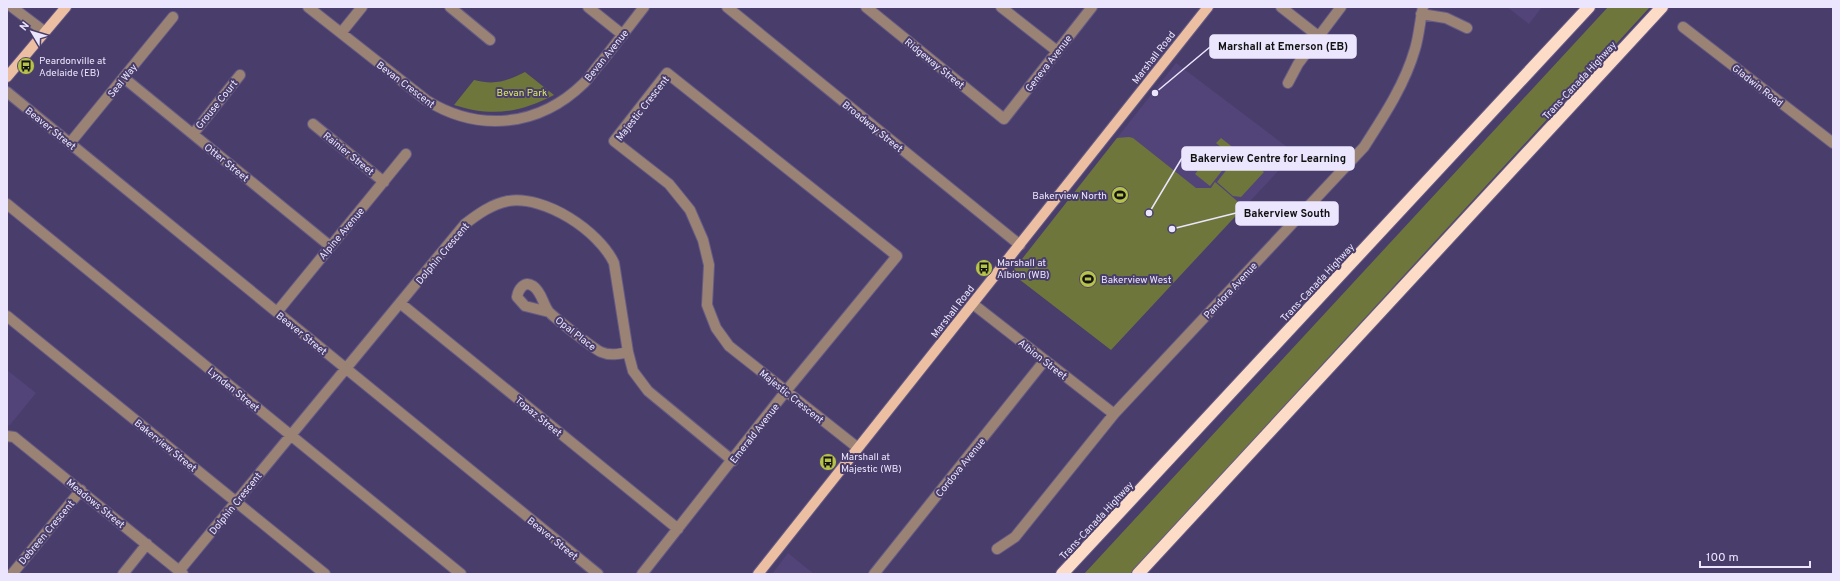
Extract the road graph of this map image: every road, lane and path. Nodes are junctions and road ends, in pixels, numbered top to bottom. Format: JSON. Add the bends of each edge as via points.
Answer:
{"nodes":[{"id":1,"x":12,"y":7,"type":"edge"},
{"id":2,"x":66,"y":7,"type":"edge"},
{"id":3,"x":308,"y":7,"type":"edge"},
{"id":4,"x":362,"y":7,"type":"edge"},
{"id":5,"x":450,"y":7,"type":"edge"},
{"id":6,"x":588,"y":7,"type":"edge"},
{"id":7,"x":644,"y":7,"type":"edge"},
{"id":8,"x":727,"y":7,"type":"edge"},
{"id":9,"x":866,"y":7,"type":"edge"},
{"id":10,"x":1001,"y":7,"type":"edge"},
{"id":11,"x":1092,"y":7,"type":"edge"},
{"id":12,"x":1208,"y":7,"type":"edge"},
{"id":13,"x":1281,"y":7,"type":"edge"},
{"id":14,"x":1341,"y":7,"type":"edge"},
{"id":15,"x":1589,"y":7,"type":"edge"},
{"id":16,"x":1662,"y":7,"type":"edge"},
{"id":17,"x":1422,"y":11,"type":"edge"},
{"id":18,"x":173,"y":17,"type":"dead end"},
{"id":19,"x":1683,"y":27,"type":"dead end"},
{"id":20,"x":1467,"y":28,"type":"dead end"},
{"id":21,"x":45,"y":32,"type":"junction"},
{"id":22,"x":341,"y":33,"type":"junction"},
{"id":23,"x":622,"y":35,"type":"junction"},
{"id":24,"x":1318,"y":36,"type":"junction"},
{"id":25,"x":490,"y":40,"type":"dead end"},
{"id":26,"x":1057,"y":52,"type":"junction"},
{"id":27,"x":240,"y":75,"type":"dead end"},
{"id":28,"x":7,"y":77,"type":"edge"},
{"id":29,"x":124,"y":78,"type":"junction"},
{"id":30,"x":1288,"y":83,"type":"dead end"},
{"id":31,"x":7,"y":92,"type":"edge"},
{"id":32,"x":564,"y":100,"type":"joint"},
{"id":33,"x":1004,"y":119,"type":"joint"},
{"id":34,"x":313,"y":124,"type":"dead end"},
{"id":35,"x":193,"y":134,"type":"junction"},
{"id":36,"x":70,"y":143,"type":"junction"},
{"id":37,"x":1833,"y":143,"type":"edge"},
{"id":38,"x":406,"y":154,"type":"dead end"},
{"id":39,"x":384,"y":182,"type":"junction"},
{"id":40,"x":7,"y":204,"type":"edge"},
{"id":41,"x":1020,"y":245,"type":"junction"},
{"id":42,"x":330,"y":246,"type":"junction"},
{"id":43,"x":896,"y":256,"type":"joint"},
{"id":44,"x":400,"y":303,"type":"junction"},
{"id":45,"x":973,"y":304,"type":"junction"},
{"id":46,"x":277,"y":312,"type":"junction"},
{"id":47,"x":549,"y":312,"type":"dead end"},
{"id":48,"x":7,"y":316,"type":"edge"},
{"id":49,"x":628,"y":352,"type":"junction"},
{"id":50,"x":1045,"y":360,"type":"junction"},
{"id":51,"x":345,"y":368,"type":"junction"},
{"id":52,"x":786,"y":391,"type":"junction"},
{"id":53,"x":1114,"y":414,"type":"junction"},
{"id":54,"x":290,"y":435,"type":"junction"},
{"id":55,"x":7,"y":436,"type":"edge"},
{"id":56,"x":858,"y":448,"type":"junction"},
{"id":57,"x":733,"y":461,"type":"junction"},
{"id":58,"x":81,"y":490,"type":"junction"},
{"id":59,"x":236,"y":502,"type":"junction"},
{"id":60,"x":678,"y":529,"type":"junction"},
{"id":61,"x":147,"y":544,"type":"junction"},
{"id":62,"x":997,"y":549,"type":"dead end"},
{"id":63,"x":181,"y":572,"type":"edge"},
{"id":64,"x":12,"y":574,"type":"edge"},
{"id":65,"x":123,"y":574,"type":"edge"},
{"id":66,"x":325,"y":574,"type":"edge"},
{"id":67,"x":461,"y":574,"type":"edge"},
{"id":68,"x":598,"y":574,"type":"edge"},
{"id":69,"x":642,"y":574,"type":"edge"},
{"id":70,"x":758,"y":574,"type":"edge"},
{"id":71,"x":874,"y":574,"type":"edge"},
{"id":72,"x":1062,"y":574,"type":"edge"},
{"id":73,"x":1138,"y":574,"type":"edge"}],
"edges":[{"from":1,"to":21,"type":"street"},
{"from":2,"to":21,"type":"main road"},
{"from":3,"to":22,"type":"street","name":"Bevan Crescent"},
{"from":4,"to":22,"type":"street"},
{"from":5,"to":25,"type":"street"},
{"from":6,"to":23,"type":"street"},
{"from":7,"to":23,"type":"street","name":"Bevan Avenue"},
{"from":8,"to":41,"type":"street","name":"Broadway Street"},
{"from":9,"to":33,"type":"street","name":"Ridgeway Street"},
{"from":10,"to":26,"type":"street"},
{"from":11,"to":26,"type":"street","name":"Geneva Avenue"},
{"from":12,"to":41,"type":"main road","name":"Marshall Road"},
{"from":13,"to":24,"type":"street"},
{"from":14,"to":24,"type":"street"},
{"from":15,"to":72,"type":"highway","name":"Trans-Canada Highway"},
{"from":16,"to":73,"type":"highway","name":"Trans-Canada Highway"},
{"from":17,"to":20,"type":"street"},
{"from":17,"to":53,"type":"street","name":"Pandora Avenue","via":[[1416,48],[1408,70],[1364,147]]},
{"from":18,"to":29,"type":"street","name":"Seal Way"},
{"from":19,"to":37,"type":"street","name":"Gladwin Road"},
{"from":21,"to":28,"type":"main road"},
{"from":22,"to":32,"type":"street","name":"Bevan Crescent","via":[[426,100],[460,116],[497,122],[521,119],[543,112]]},
{"from":23,"to":32,"type":"street","name":"Bevan Avenue","via":[[584,83]]},
{"from":24,"to":30,"type":"street"},
{"from":26,"to":33,"type":"street","name":"Geneva Avenue"},
{"from":27,"to":35,"type":"street","name":"Grouse Court"},
{"from":29,"to":35,"type":"street","name":"Otter Street"},
{"from":29,"to":36,"type":"street","name":"Seal Way"},
{"from":31,"to":36,"type":"street","name":"Beaver Street"},
{"from":34,"to":39,"type":"street","name":"Rainier Street"},
{"from":35,"to":42,"type":"street","name":"Otter Street"},
{"from":36,"to":46,"type":"street","name":"Beaver Street"},
{"from":38,"to":39,"type":"street","name":"Alpine Avenue"},
{"from":39,"to":42,"type":"street","name":"Alpine Avenue"},
{"from":40,"to":54,"type":"street","name":"Lynden Street"},
{"from":41,"to":45,"type":"main road","name":"Marshall Road"},
{"from":42,"to":46,"type":"street","name":"Alpine Avenue"},
{"from":43,"to":52,"type":"street","name":"Emerald Avenue"},
{"from":43,"to":52,"type":"street","name":"Majestic Crescent","via":[[667,73],[614,141],[669,184],[690,210],[703,240],[708,265],[707,305],[716,328],[729,346]]},
{"from":44,"to":49,"type":"street","name":"Dolphin Crescent","via":[[465,224],[485,209],[508,201],[537,202],[563,214],[609,253],[619,285]]},
{"from":44,"to":51,"type":"street","name":"Dolphin Crescent"},
{"from":44,"to":60,"type":"street","name":"Topaz Street"},
{"from":45,"to":50,"type":"street","name":"Albion Street"},
{"from":45,"to":56,"type":"main road","name":"Marshall Road"},
{"from":46,"to":51,"type":"street","name":"Beaver Street"},
{"from":47,"to":49,"type":"street","name":"Opal Place","via":[[600,352],[613,355]]},
{"from":48,"to":59,"type":"street","name":"Bakerview Street"},
{"from":49,"to":57,"type":"street","name":"Dolphin Crescent","via":[[633,371],[648,391]]},
{"from":50,"to":53,"type":"street","name":"Albion Street"},
{"from":50,"to":71,"type":"street","name":"Cordova Avenue"},
{"from":51,"to":54,"type":"street","name":"Dolphin Crescent"},
{"from":51,"to":68,"type":"street","name":"Beaver Street"},
{"from":52,"to":56,"type":"street","name":"Majestic Crescent"},
{"from":52,"to":57,"type":"street","name":"Emerald Avenue"},
{"from":53,"to":62,"type":"street","name":"Pandora Avenue","via":[[1015,537]]},
{"from":54,"to":59,"type":"street","name":"Dolphin Crescent"},
{"from":54,"to":67,"type":"street","name":"Lynden Street"},
{"from":55,"to":58,"type":"street","name":"Meadows Street","via":[[14,437]]},
{"from":56,"to":70,"type":"main road","name":"Marshall Road"},
{"from":57,"to":60,"type":"street","name":"Emerald Avenue"},
{"from":58,"to":61,"type":"street","name":"Meadows Street"},
{"from":58,"to":64,"type":"street","name":"Debreen Crescent"},
{"from":59,"to":63,"type":"street","name":"Dolphin Crescent"},
{"from":59,"to":66,"type":"street","name":"Bakerview Street"},
{"from":60,"to":69,"type":"street","name":"Emerald Avenue"},
{"from":61,"to":63,"type":"street","name":"Meadows Street"},
{"from":61,"to":65,"type":"street"}]}
